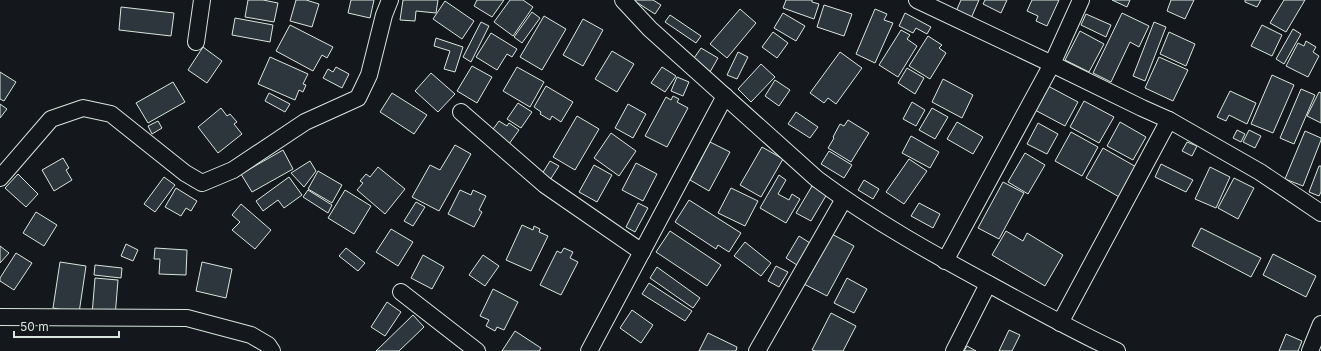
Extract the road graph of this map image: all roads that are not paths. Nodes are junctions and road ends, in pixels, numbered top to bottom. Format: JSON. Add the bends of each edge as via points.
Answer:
{"nodes":[{"id":1,"x":202,"y":0,"type":"edge"},
{"id":2,"x":390,"y":0,"type":"edge"},
{"id":3,"x":623,"y":0,"type":"edge"},
{"id":4,"x":917,"y":0,"type":"edge"},
{"id":5,"x":1081,"y":0,"type":"edge"},
{"id":6,"x":196,"y":42,"type":"dead end"},
{"id":7,"x":1052,"y":64,"type":"junction"},
{"id":8,"x":725,"y":96,"type":"junction"},
{"id":9,"x":461,"y":112,"type":"dead end"},
{"id":10,"x":1169,"y":120,"type":"junction"},
{"id":11,"x":0,"y":178,"type":"edge"},
{"id":12,"x":844,"y":199,"type":"junction"},
{"id":13,"x":1321,"y":213,"type":"edge"},
{"id":14,"x":642,"y":252,"type":"junction"},
{"id":15,"x":946,"y":261,"type":"junction"},
{"id":16,"x":988,"y":284,"type":"junction"},
{"id":17,"x":401,"y":292,"type":"dead end"},
{"id":18,"x":0,"y":317,"type":"edge"},
{"id":19,"x":1060,"y":323,"type":"junction"},
{"id":20,"x":1321,"y":324,"type":"edge"},
{"id":21,"x":1107,"y":349,"type":"edge"},
{"id":22,"x":760,"y":350,"type":"edge"},
{"id":23,"x":272,"y":351,"type":"edge"},
{"id":24,"x":477,"y":351,"type":"edge"},
{"id":25,"x":589,"y":351,"type":"edge"},
{"id":26,"x":954,"y":351,"type":"edge"},
{"id":27,"x":1310,"y":351,"type":"edge"}],
"edges":[{"from":1,"to":6,"type":"street"},
{"from":2,"to":11,"type":"street","via":[[369,75],[358,98],[305,122],[233,170],[202,183],[185,173],[111,114],[83,108],[51,119]]},
{"from":3,"to":8,"type":"street","via":[[650,29]]},
{"from":4,"to":7,"type":"street"},
{"from":5,"to":7,"type":"street"},
{"from":7,"to":10,"type":"street"},
{"from":7,"to":15,"type":"street"},
{"from":8,"to":12,"type":"street"},
{"from":8,"to":14,"type":"street"},
{"from":9,"to":14,"type":"street","via":[[545,185]]},
{"from":10,"to":13,"type":"street","via":[[1260,172]]},
{"from":10,"to":19,"type":"street"},
{"from":12,"to":15,"type":"street"},
{"from":12,"to":22,"type":"street"},
{"from":14,"to":25,"type":"street"},
{"from":15,"to":16,"type":"street"},
{"from":16,"to":19,"type":"street"},
{"from":16,"to":26,"type":"street"},
{"from":17,"to":24,"type":"street"},
{"from":18,"to":23,"type":"street","via":[[187,318],[251,334],[268,345]]},
{"from":19,"to":21,"type":"street"},
{"from":20,"to":27,"type":"street"}]}
